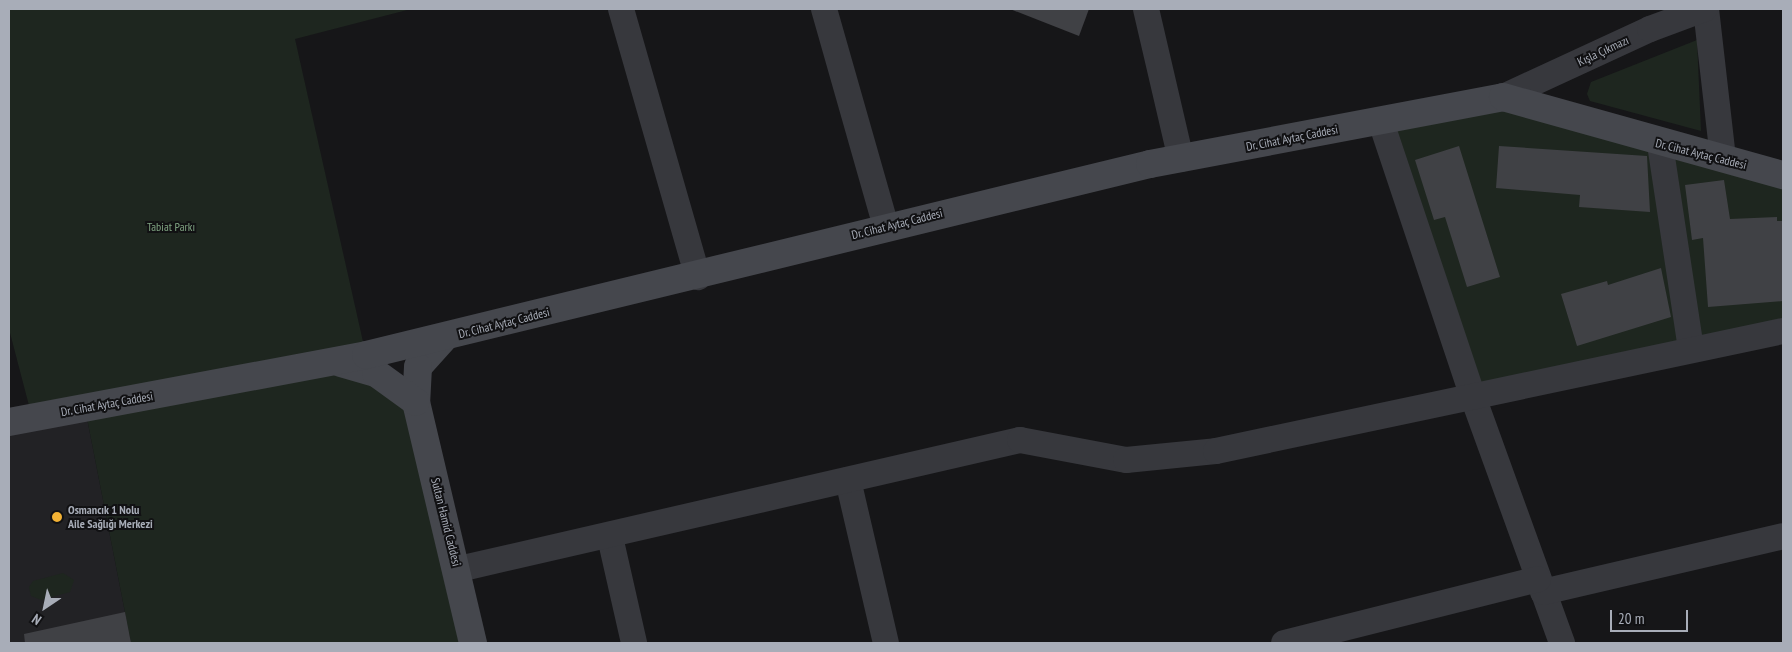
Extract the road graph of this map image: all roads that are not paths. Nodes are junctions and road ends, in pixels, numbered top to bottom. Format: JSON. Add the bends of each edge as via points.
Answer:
{"nodes":[{"id":1,"x":621,"y":9,"type":"edge"},
{"id":2,"x":824,"y":9,"type":"edge"},
{"id":3,"x":1146,"y":9,"type":"edge"},
{"id":4,"x":1705,"y":9,"type":"edge"},
{"id":5,"x":1648,"y":19,"type":"edge"},
{"id":6,"x":1503,"y":97,"type":"junction"},
{"id":7,"x":1381,"y":122,"type":"junction"},
{"id":8,"x":1660,"y":144,"type":"junction"},
{"id":9,"x":1181,"y":159,"type":"junction"},
{"id":10,"x":1722,"y":159,"type":"junction"},
{"id":11,"x":1783,"y":175,"type":"edge"},
{"id":12,"x":886,"y":226,"type":"junction"},
{"id":13,"x":698,"y":277,"type":"junction"},
{"id":14,"x":1783,"y":331,"type":"edge"},
{"id":15,"x":445,"y":337,"type":"junction"},
{"id":16,"x":1691,"y":350,"type":"junction"},
{"id":17,"x":332,"y":362,"type":"junction"},
{"id":18,"x":1473,"y":397,"type":"junction"},
{"id":19,"x":416,"y":402,"type":"junction"},
{"id":20,"x":9,"y":422,"type":"edge"},
{"id":21,"x":848,"y":480,"type":"junction"},
{"id":22,"x":1783,"y":536,"type":"edge"},
{"id":23,"x":610,"y":537,"type":"junction"},
{"id":24,"x":458,"y":569,"type":"junction"},
{"id":25,"x":1541,"y":586,"type":"junction"},
{"id":26,"x":1312,"y":640,"type":"edge"},
{"id":27,"x":473,"y":643,"type":"edge"},
{"id":28,"x":634,"y":643,"type":"edge"},
{"id":29,"x":886,"y":643,"type":"edge"},
{"id":30,"x":1284,"y":643,"type":"edge"},
{"id":31,"x":1562,"y":643,"type":"edge"}],
"edges":[{"from":1,"to":13,"type":"street"},
{"from":2,"to":12,"type":"street"},
{"from":3,"to":9,"type":"street"},
{"from":4,"to":5,"type":"street","name":"Kışla Çıkmazı"},
{"from":4,"to":10,"type":"street"},
{"from":5,"to":6,"type":"street","name":"Kışla Çıkmazı"},
{"from":6,"to":7,"type":"street","name":"Dr. Cihat Aytaç Caddesi"},
{"from":6,"to":8,"type":"street","name":"Dr. Cihat Aytaç Caddesi"},
{"from":7,"to":9,"type":"street","name":"Dr. Cihat Aytaç Caddesi"},
{"from":7,"to":18,"type":"street"},
{"from":8,"to":10,"type":"street","name":"Dr. Cihat Aytaç Caddesi"},
{"from":8,"to":16,"type":"street"},
{"from":9,"to":12,"type":"street","name":"Dr. Cihat Aytaç Caddesi"},
{"from":10,"to":11,"type":"street","name":"Dr. Cihat Aytaç Caddesi"},
{"from":12,"to":13,"type":"street","name":"Dr. Cihat Aytaç Caddesi"},
{"from":13,"to":15,"type":"street","name":"Dr. Cihat Aytaç Caddesi"},
{"from":14,"to":16,"type":"street"},
{"from":15,"to":17,"type":"street","name":"Dr. Cihat Aytaç Caddesi"},
{"from":15,"to":19,"type":"street","name":"Sultan Hamid Caddesi","via":[[418,367]]},
{"from":16,"to":18,"type":"street"},
{"from":17,"to":19,"type":"street","via":[[367,368]]},
{"from":17,"to":20,"type":"street","name":"Dr. Cihat Aytaç Caddesi"},
{"from":18,"to":21,"type":"street","via":[[1216,451],[1126,460],[1020,440]]},
{"from":18,"to":25,"type":"street"},
{"from":19,"to":24,"type":"street","name":"Sultan Hamid Caddesi"},
{"from":21,"to":23,"type":"street"},
{"from":21,"to":29,"type":"street"},
{"from":22,"to":25,"type":"street"},
{"from":23,"to":24,"type":"street"},
{"from":23,"to":28,"type":"street"},
{"from":24,"to":27,"type":"street","name":"Sultan Hamid Caddesi"},
{"from":25,"to":26,"type":"street"},
{"from":25,"to":31,"type":"street"},
{"from":26,"to":30,"type":"street"}]}
